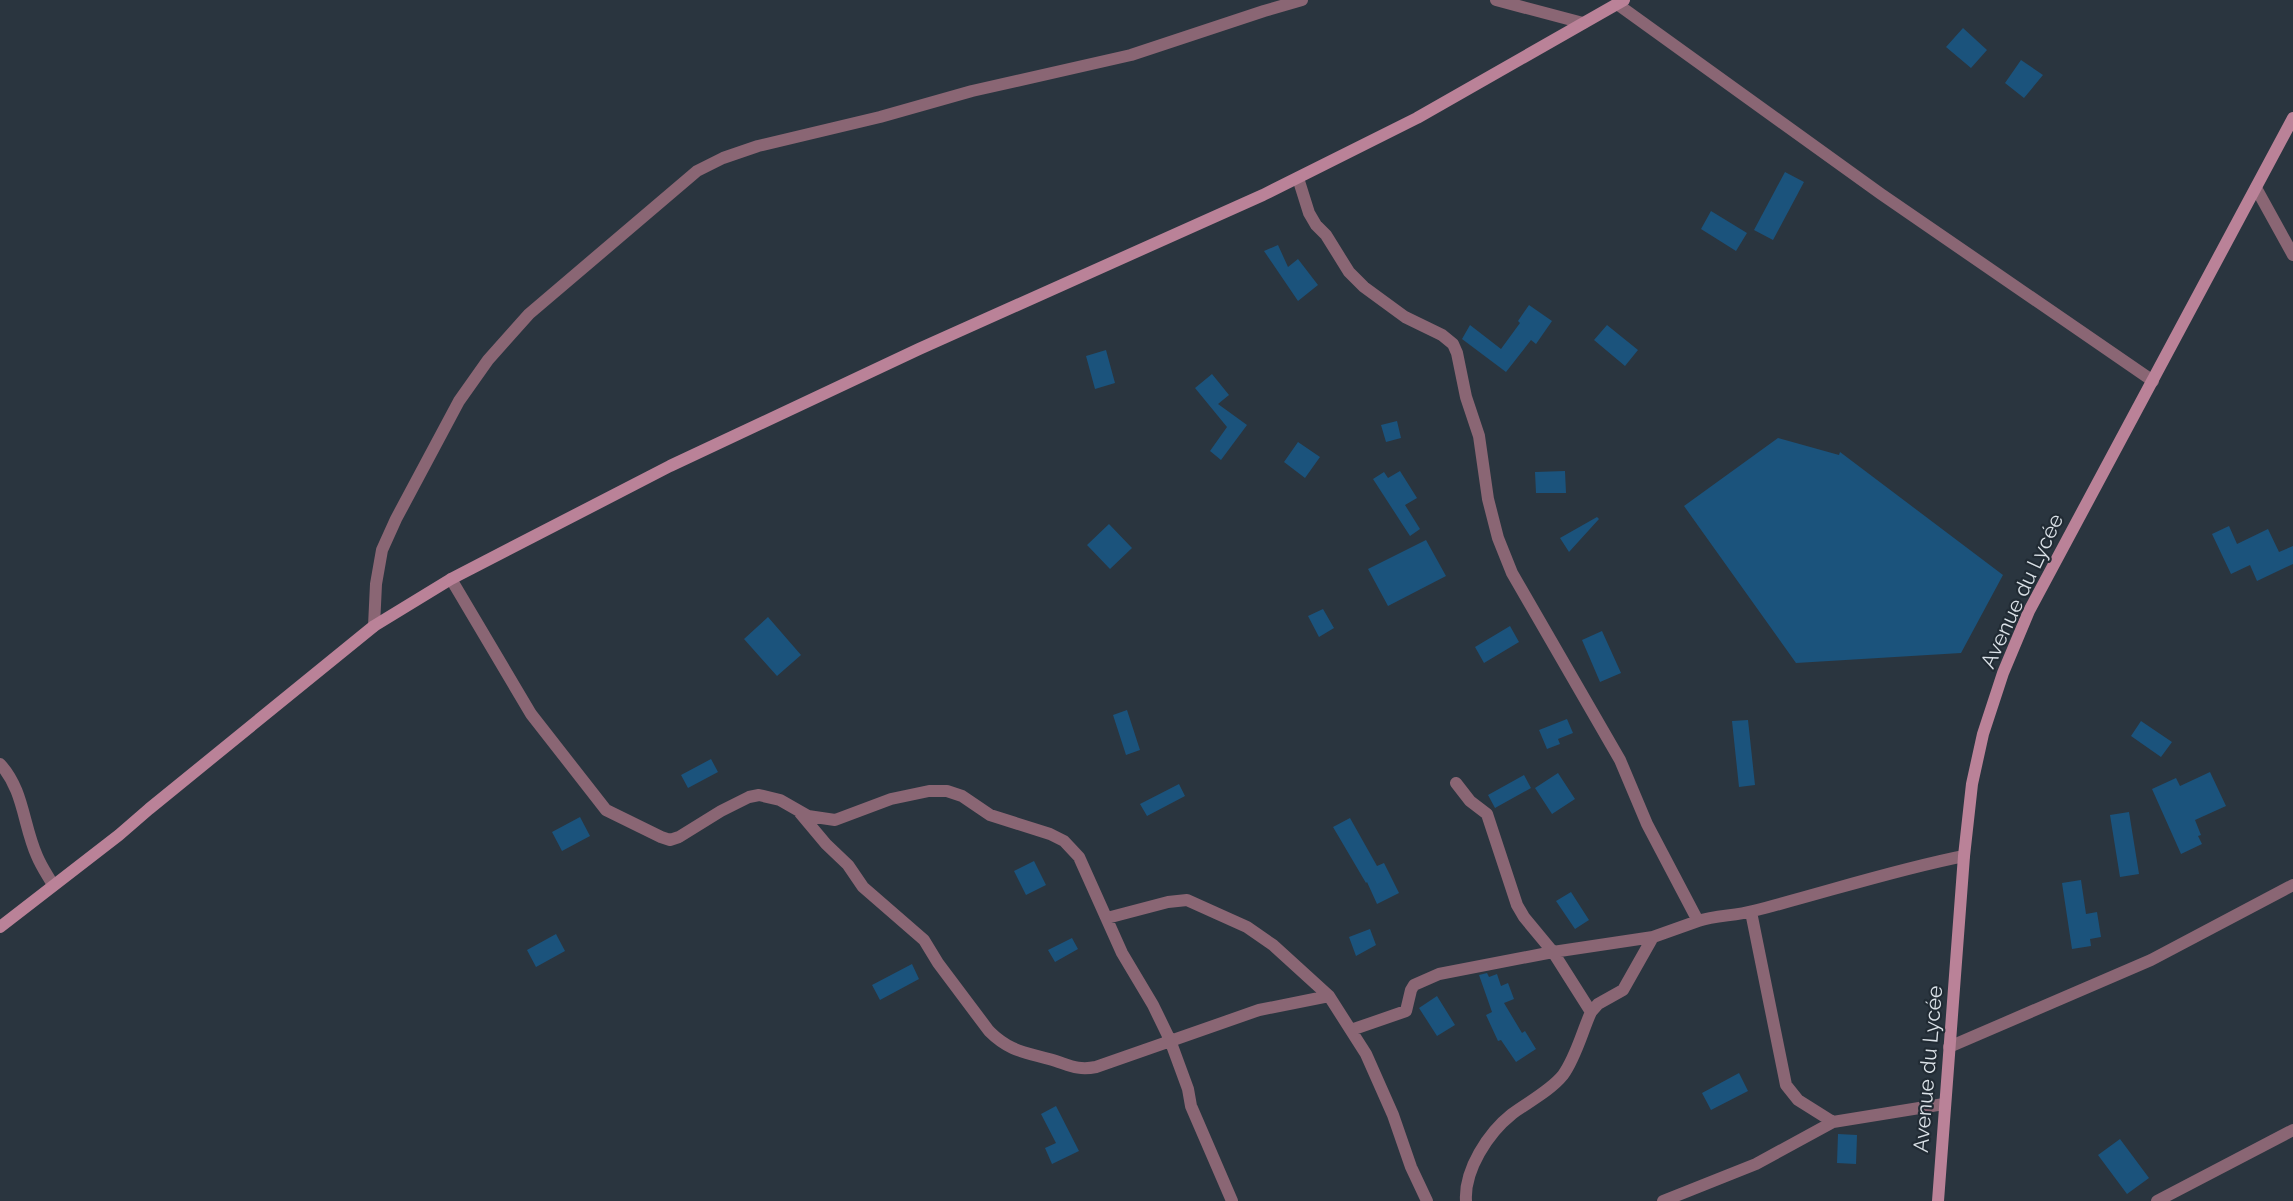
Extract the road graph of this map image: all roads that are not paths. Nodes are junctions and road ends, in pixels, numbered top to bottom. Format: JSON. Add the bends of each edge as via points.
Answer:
{"nodes":[{"id":1,"x":1302,"y":0,"type":"edge"},
{"id":2,"x":1496,"y":0,"type":"edge"},
{"id":3,"x":1620,"y":2,"type":"edge"},
{"id":4,"x":1583,"y":23,"type":"junction"},
{"id":5,"x":2293,"y":117,"type":"edge"},
{"id":6,"x":1298,"y":178,"type":"junction"},
{"id":7,"x":2256,"y":188,"type":"junction"},
{"id":8,"x":2292,"y":248,"type":"edge"},
{"id":9,"x":2153,"y":381,"type":"junction"},
{"id":10,"x":451,"y":579,"type":"junction"},
{"id":11,"x":374,"y":626,"type":"junction"},
{"id":12,"x":0,"y":764,"type":"edge"},
{"id":13,"x":1456,"y":783,"type":"dead end"},
{"id":14,"x":799,"y":812,"type":"junction"},
{"id":15,"x":1964,"y":856,"type":"junction"},
{"id":16,"x":53,"y":885,"type":"junction"},
{"id":17,"x":2293,"y":885,"type":"edge"},
{"id":18,"x":1751,"y":912,"type":"junction"},
{"id":19,"x":1107,"y":918,"type":"junction"},
{"id":20,"x":1698,"y":921,"type":"junction"},
{"id":21,"x":0,"y":927,"type":"edge"},
{"id":22,"x":1653,"y":937,"type":"junction"},
{"id":23,"x":1553,"y":952,"type":"junction"},
{"id":24,"x":1329,"y":996,"type":"junction"},
{"id":25,"x":1591,"y":1012,"type":"junction"},
{"id":26,"x":1351,"y":1030,"type":"junction"},
{"id":27,"x":1170,"y":1040,"type":"junction"},
{"id":28,"x":1949,"y":1047,"type":"junction"},
{"id":29,"x":1944,"y":1104,"type":"junction"},
{"id":30,"x":1833,"y":1122,"type":"junction"},
{"id":31,"x":2293,"y":1130,"type":"edge"},
{"id":32,"x":1232,"y":1201,"type":"edge"},
{"id":33,"x":1427,"y":1201,"type":"edge"},
{"id":34,"x":1466,"y":1201,"type":"edge"},
{"id":35,"x":1663,"y":1201,"type":"edge"},
{"id":36,"x":1938,"y":1201,"type":"edge"},
{"id":37,"x":2157,"y":1201,"type":"edge"}],
"edges":[{"from":1,"to":11,"type":"street","via":[[1131,55],[758,147],[697,171],[529,315],[488,360],[459,401],[382,550]]},
{"from":2,"to":4,"type":"street"},
{"from":3,"to":4,"type":"main road"},
{"from":3,"to":9,"type":"street","via":[[1881,194]]},
{"from":4,"to":6,"type":"main road","via":[[1417,118]]},
{"from":5,"to":7,"type":"main road","name":"Avenue du Lycée"},
{"from":6,"to":10,"type":"main road","via":[[670,466]]},
{"from":6,"to":20,"type":"street","via":[[1312,219],[1349,272],[1405,317],[1453,344],[1479,436],[1498,538],[1512,573],[1620,760],[1647,824]]},
{"from":7,"to":8,"type":"street"},
{"from":7,"to":9,"type":"main road","name":"Avenue du Lycée"},
{"from":9,"to":15,"type":"main road","name":"Avenue du Lycée","via":[[2055,560],[2003,673],[1972,784]]},
{"from":10,"to":11,"type":"main road"},
{"from":10,"to":14,"type":"street","via":[[531,714],[606,810],[670,840],[749,797],[769,796]]},
{"from":11,"to":16,"type":"main road"},
{"from":12,"to":16,"type":"street","via":[[20,797],[37,856]]},
{"from":13,"to":23,"type":"street","via":[[1487,814],[1517,905]]},
{"from":14,"to":19,"type":"street","via":[[835,820],[891,799],[920,793],[947,791],[962,796],[990,815],[1050,834],[1072,847]]},
{"from":14,"to":27,"type":"street","via":[[863,887],[924,940],[989,1031],[1009,1048],[1085,1069]]},
{"from":15,"to":18,"type":"street"},
{"from":15,"to":28,"type":"main road","name":"Avenue du Lycée"},
{"from":16,"to":21,"type":"main road"},
{"from":17,"to":28,"type":"street","via":[[2151,960]]},
{"from":18,"to":20,"type":"street"},
{"from":18,"to":30,"type":"street","via":[[1786,1085],[1798,1100]]},
{"from":19,"to":24,"type":"street","via":[[1186,900],[1260,935]]},
{"from":19,"to":27,"type":"street"},
{"from":20,"to":22,"type":"street"},
{"from":22,"to":23,"type":"street"},
{"from":22,"to":25,"type":"street","via":[[1623,990]]},
{"from":23,"to":25,"type":"street"},
{"from":23,"to":26,"type":"street","via":[[1439,974],[1414,986],[1406,1011]]},
{"from":24,"to":26,"type":"street"},
{"from":24,"to":27,"type":"street","via":[[1258,1010]]},
{"from":25,"to":34,"type":"street","via":[[1562,1075],[1509,1117],[1477,1158]]},
{"from":26,"to":33,"type":"street","via":[[1366,1054]]},
{"from":27,"to":32,"type":"street","via":[[1191,1106]]},
{"from":28,"to":29,"type":"main road","name":"Avenue du Lycée"},
{"from":29,"to":30,"type":"street"},
{"from":29,"to":36,"type":"main road","name":"Avenue du Lycée"},
{"from":30,"to":35,"type":"street","via":[[1756,1164]]},
{"from":31,"to":37,"type":"street"}]}
